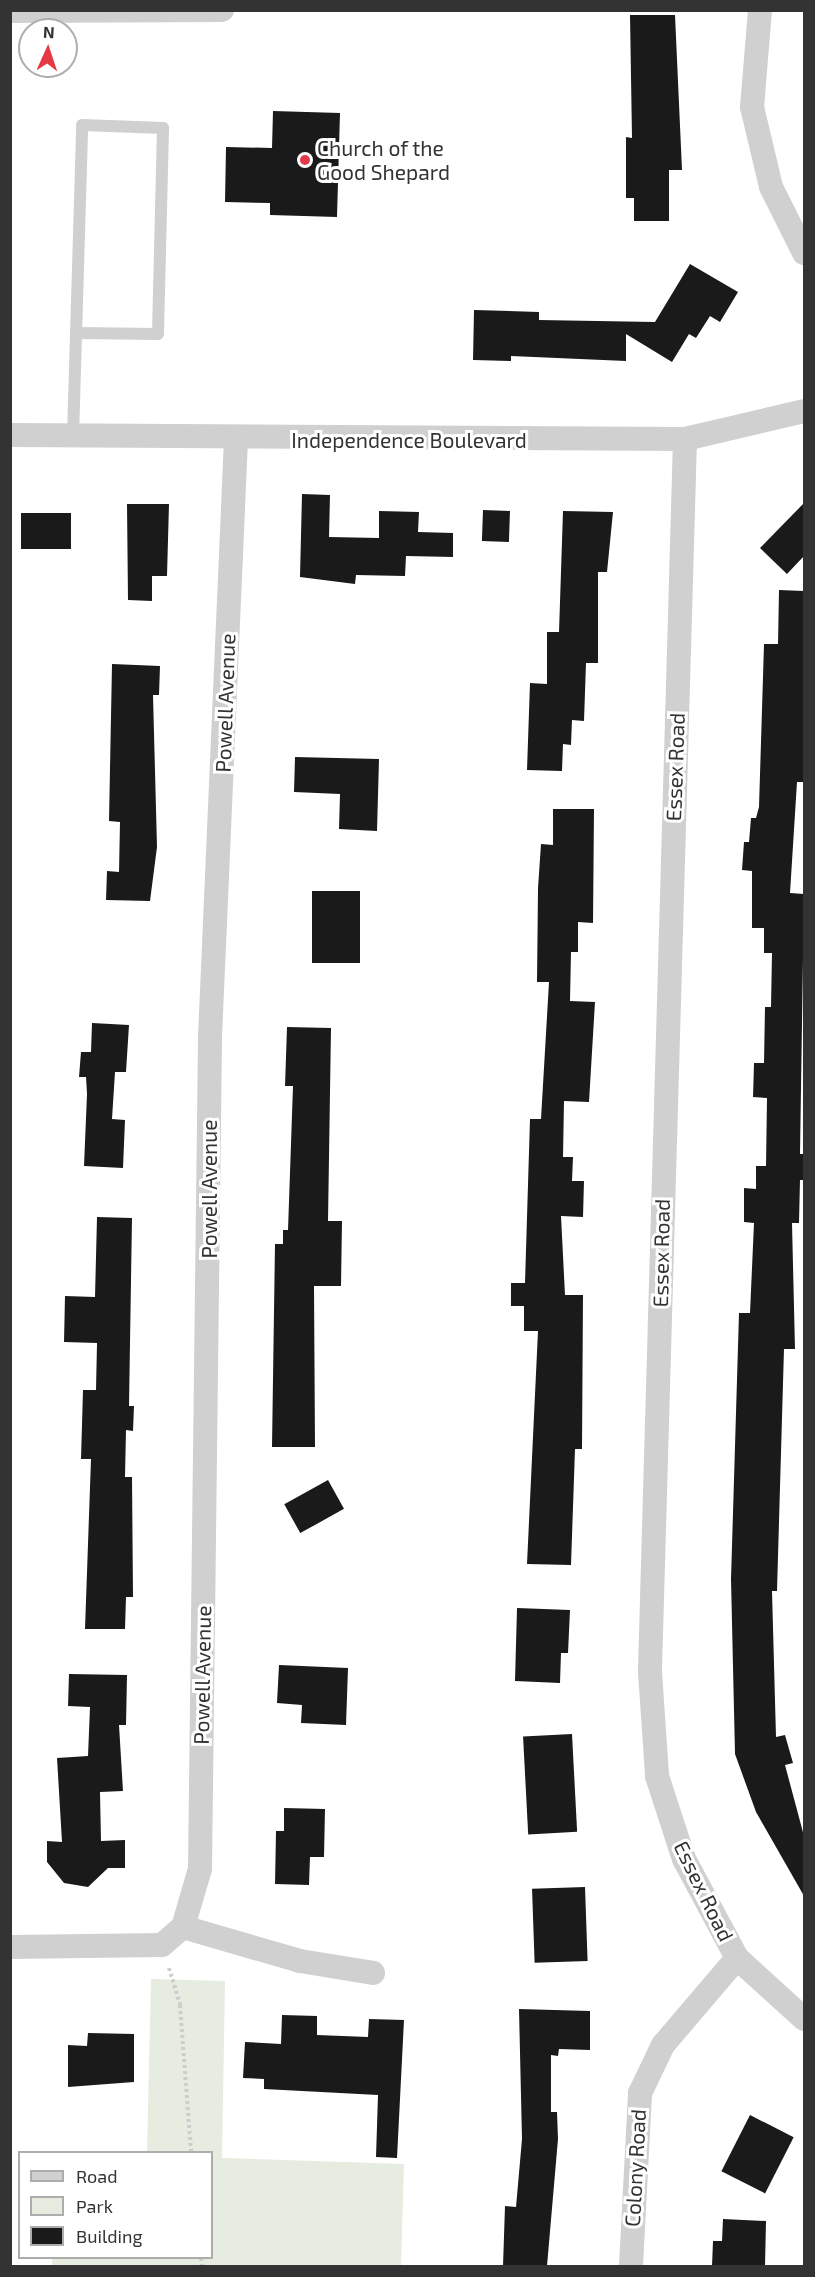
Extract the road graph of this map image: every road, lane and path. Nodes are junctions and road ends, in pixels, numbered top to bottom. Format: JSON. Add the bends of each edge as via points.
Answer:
{"nodes":[{"id":1,"x":760,"y":10,"type":"edge"},
{"id":2,"x":10,"y":11,"type":"edge"},
{"id":3,"x":219,"y":12,"type":"edge"},
{"id":4,"x":804,"y":253,"type":"edge"},
{"id":5,"x":76,"y":333,"type":"junction"},
{"id":6,"x":804,"y":411,"type":"edge"},
{"id":7,"x":10,"y":435,"type":"edge"},
{"id":8,"x":73,"y":436,"type":"junction"},
{"id":9,"x":236,"y":439,"type":"junction"},
{"id":10,"x":685,"y":440,"type":"junction"},
{"id":11,"x":174,"y":1935,"type":"junction"},
{"id":12,"x":10,"y":1947,"type":"edge"},
{"id":13,"x":737,"y":1958,"type":"junction"},
{"id":14,"x":373,"y":1973,"type":"dead end"},
{"id":15,"x":804,"y":2019,"type":"edge"},
{"id":16,"x":191,"y":2151,"type":"edge"},
{"id":17,"x":631,"y":2266,"type":"edge"}],
"edges":[{"from":1,"to":4,"type":"street","via":[[752,62],[754,117],[771,187]]},
{"from":2,"to":3,"type":"street"},
{"from":5,"to":5,"type":"lane","via":[[158,334],[163,128],[82,125]]},
{"from":5,"to":8,"type":"lane"},
{"from":6,"to":10,"type":"street","name":"Independence Boulevard"},
{"from":7,"to":8,"type":"street","name":"Independence Boulevard"},
{"from":8,"to":9,"type":"street","name":"Independence Boulevard"},
{"from":9,"to":10,"type":"street","name":"Independence Boulevard"},
{"from":9,"to":11,"type":"street","name":"Powell Avenue","via":[[210,1037],[200,1869]]},
{"from":10,"to":13,"type":"street","name":"Essex Road","via":[[650,1672],[657,1776],[684,1859]]},
{"from":11,"to":12,"type":"street"},
{"from":11,"to":14,"type":"street"},
{"from":11,"to":16,"type":"path"},
{"from":13,"to":15,"type":"street","name":"Essex Road"},
{"from":13,"to":17,"type":"street","name":"Colony Road","via":[[663,2045],[640,2093]]}]}
